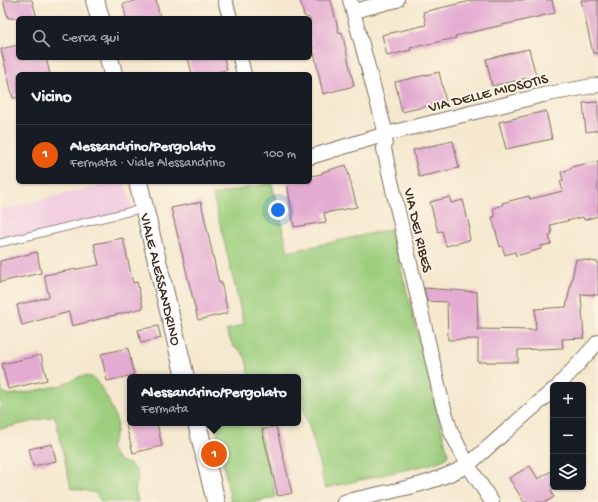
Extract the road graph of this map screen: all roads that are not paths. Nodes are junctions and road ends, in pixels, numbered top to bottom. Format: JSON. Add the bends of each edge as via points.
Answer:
{"nodes":[{"id":1,"x":95,"y":0,"type":"edge"},
{"id":2,"x":225,"y":0,"type":"edge"},
{"id":3,"x":397,"y":0,"type":"edge"},
{"id":4,"x":352,"y":6,"type":"edge"},
{"id":5,"x":99,"y":16,"type":"edge"},
{"id":6,"x":229,"y":16,"type":"edge"},
{"id":7,"x":110,"y":60,"type":"edge"},
{"id":8,"x":240,"y":60,"type":"edge"},
{"id":9,"x":112,"y":72,"type":"edge"},
{"id":10,"x":244,"y":72,"type":"edge"},
{"id":11,"x":598,"y":85,"type":"edge"},
{"id":12,"x":386,"y":134,"type":"junction"},
{"id":13,"x":312,"y":156,"type":"edge"},
{"id":14,"x":139,"y":184,"type":"edge"},
{"id":15,"x":145,"y":208,"type":"junction"},
{"id":16,"x":0,"y":243,"type":"edge"},
{"id":17,"x":597,"y":345,"type":"edge"},
{"id":18,"x":184,"y":374,"type":"edge"},
{"id":19,"x":562,"y":382,"type":"edge"},
{"id":20,"x":550,"y":393,"type":"edge"},
{"id":21,"x":197,"y":426,"type":"edge"},
{"id":22,"x":468,"y":465,"type":"junction"},
{"id":23,"x":216,"y":502,"type":"edge"},
{"id":24,"x":344,"y":502,"type":"edge"},
{"id":25,"x":492,"y":502,"type":"edge"}],
"edges":[{"from":1,"to":5,"type":"street"},
{"from":2,"to":6,"type":"street"},
{"from":3,"to":4,"type":"street"},
{"from":4,"to":12,"type":"street","name":"VIA DEI RIBES"},
{"from":7,"to":9,"type":"street"},
{"from":8,"to":10,"type":"street"},
{"from":11,"to":12,"type":"street","name":"VIA DELLE MIOSOTIS","via":[[543,95]]},
{"from":12,"to":13,"type":"street","name":"VIA DELLE MIOSOTIS"},
{"from":12,"to":22,"type":"street","name":"VIA DEI RIBES","via":[[384,149],[436,380],[451,432]]},
{"from":14,"to":15,"type":"street","name":"VIALE ALESSANDRINO"},
{"from":15,"to":16,"type":"lane"},
{"from":15,"to":18,"type":"street","name":"VIALE ALESSANDRINO"},
{"from":17,"to":19,"type":"street"},
{"from":20,"to":22,"type":"street"},
{"from":21,"to":23,"type":"street"},
{"from":22,"to":24,"type":"street","via":[[439,478]]},
{"from":22,"to":25,"type":"street","name":"VIA DEI RIBES"}]}
